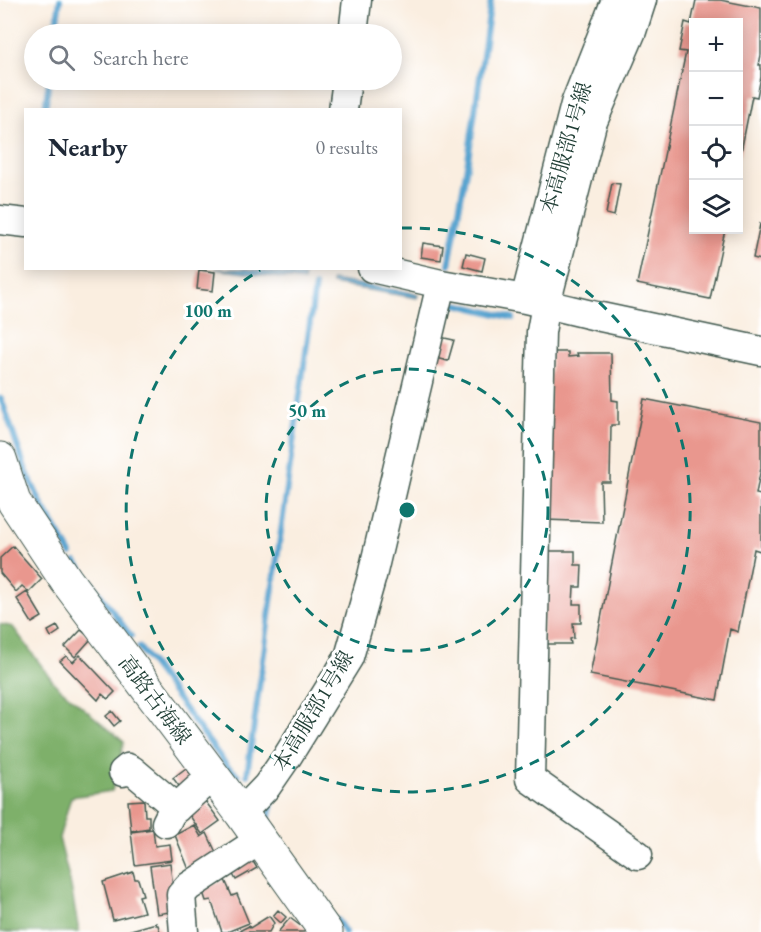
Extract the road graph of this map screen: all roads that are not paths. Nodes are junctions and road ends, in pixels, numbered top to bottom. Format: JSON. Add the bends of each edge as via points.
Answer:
{"nodes":[{"id":1,"x":357,"y":0,"type":"edge"},
{"id":2,"x":616,"y":0,"type":"edge"},
{"id":3,"x":642,"y":0,"type":"edge"},
{"id":4,"x":354,"y":24,"type":"edge"},
{"id":5,"x":346,"y":90,"type":"edge"},
{"id":6,"x":343,"y":108,"type":"edge"},
{"id":7,"x":0,"y":220,"type":"edge"},
{"id":8,"x":24,"y":223,"type":"edge"},
{"id":9,"x":381,"y":270,"type":"edge"},
{"id":10,"x":441,"y":284,"type":"junction"},
{"id":11,"x":535,"y":301,"type":"junction"},
{"id":12,"x":761,"y":351,"type":"edge"},
{"id":13,"x":0,"y":459,"type":"edge"},
{"id":14,"x":7,"y":493,"type":"edge"},
{"id":15,"x":123,"y":772,"type":"dead end"},
{"id":16,"x":212,"y":776,"type":"junction"},
{"id":17,"x":241,"y":813,"type":"junction"},
{"id":18,"x":260,"y":840,"type":"junction"},
{"id":19,"x":638,"y":855,"type":"dead end"},
{"id":20,"x":184,"y":932,"type":"edge"},
{"id":21,"x":326,"y":932,"type":"edge"}],
"edges":[{"from":1,"to":4,"type":"street"},
{"from":2,"to":11,"type":"street","name":"本高服部1号線","via":[[574,104]]},
{"from":3,"to":11,"type":"street","via":[[592,124]]},
{"from":5,"to":6,"type":"street"},
{"from":7,"to":8,"type":"street"},
{"from":9,"to":10,"type":"street"},
{"from":10,"to":11,"type":"street"},
{"from":10,"to":17,"type":"street","name":"本高服部1号線","via":[[349,657],[288,757]]},
{"from":11,"to":12,"type":"street"},
{"from":11,"to":19,"type":"street","via":[[541,332],[530,779]]},
{"from":13,"to":14,"type":"main road","name":"高路古海線"},
{"from":14,"to":16,"type":"main road","name":"高路古海線"},
{"from":15,"to":16,"type":"street","via":[[132,770],[172,815]]},
{"from":16,"to":17,"type":"main road","name":"高路古海線"},
{"from":17,"to":18,"type":"main road","name":"高路古海線"},
{"from":18,"to":20,"type":"street","via":[[188,887],[181,896]]},
{"from":18,"to":21,"type":"main road","name":"高路古海線"}]}
